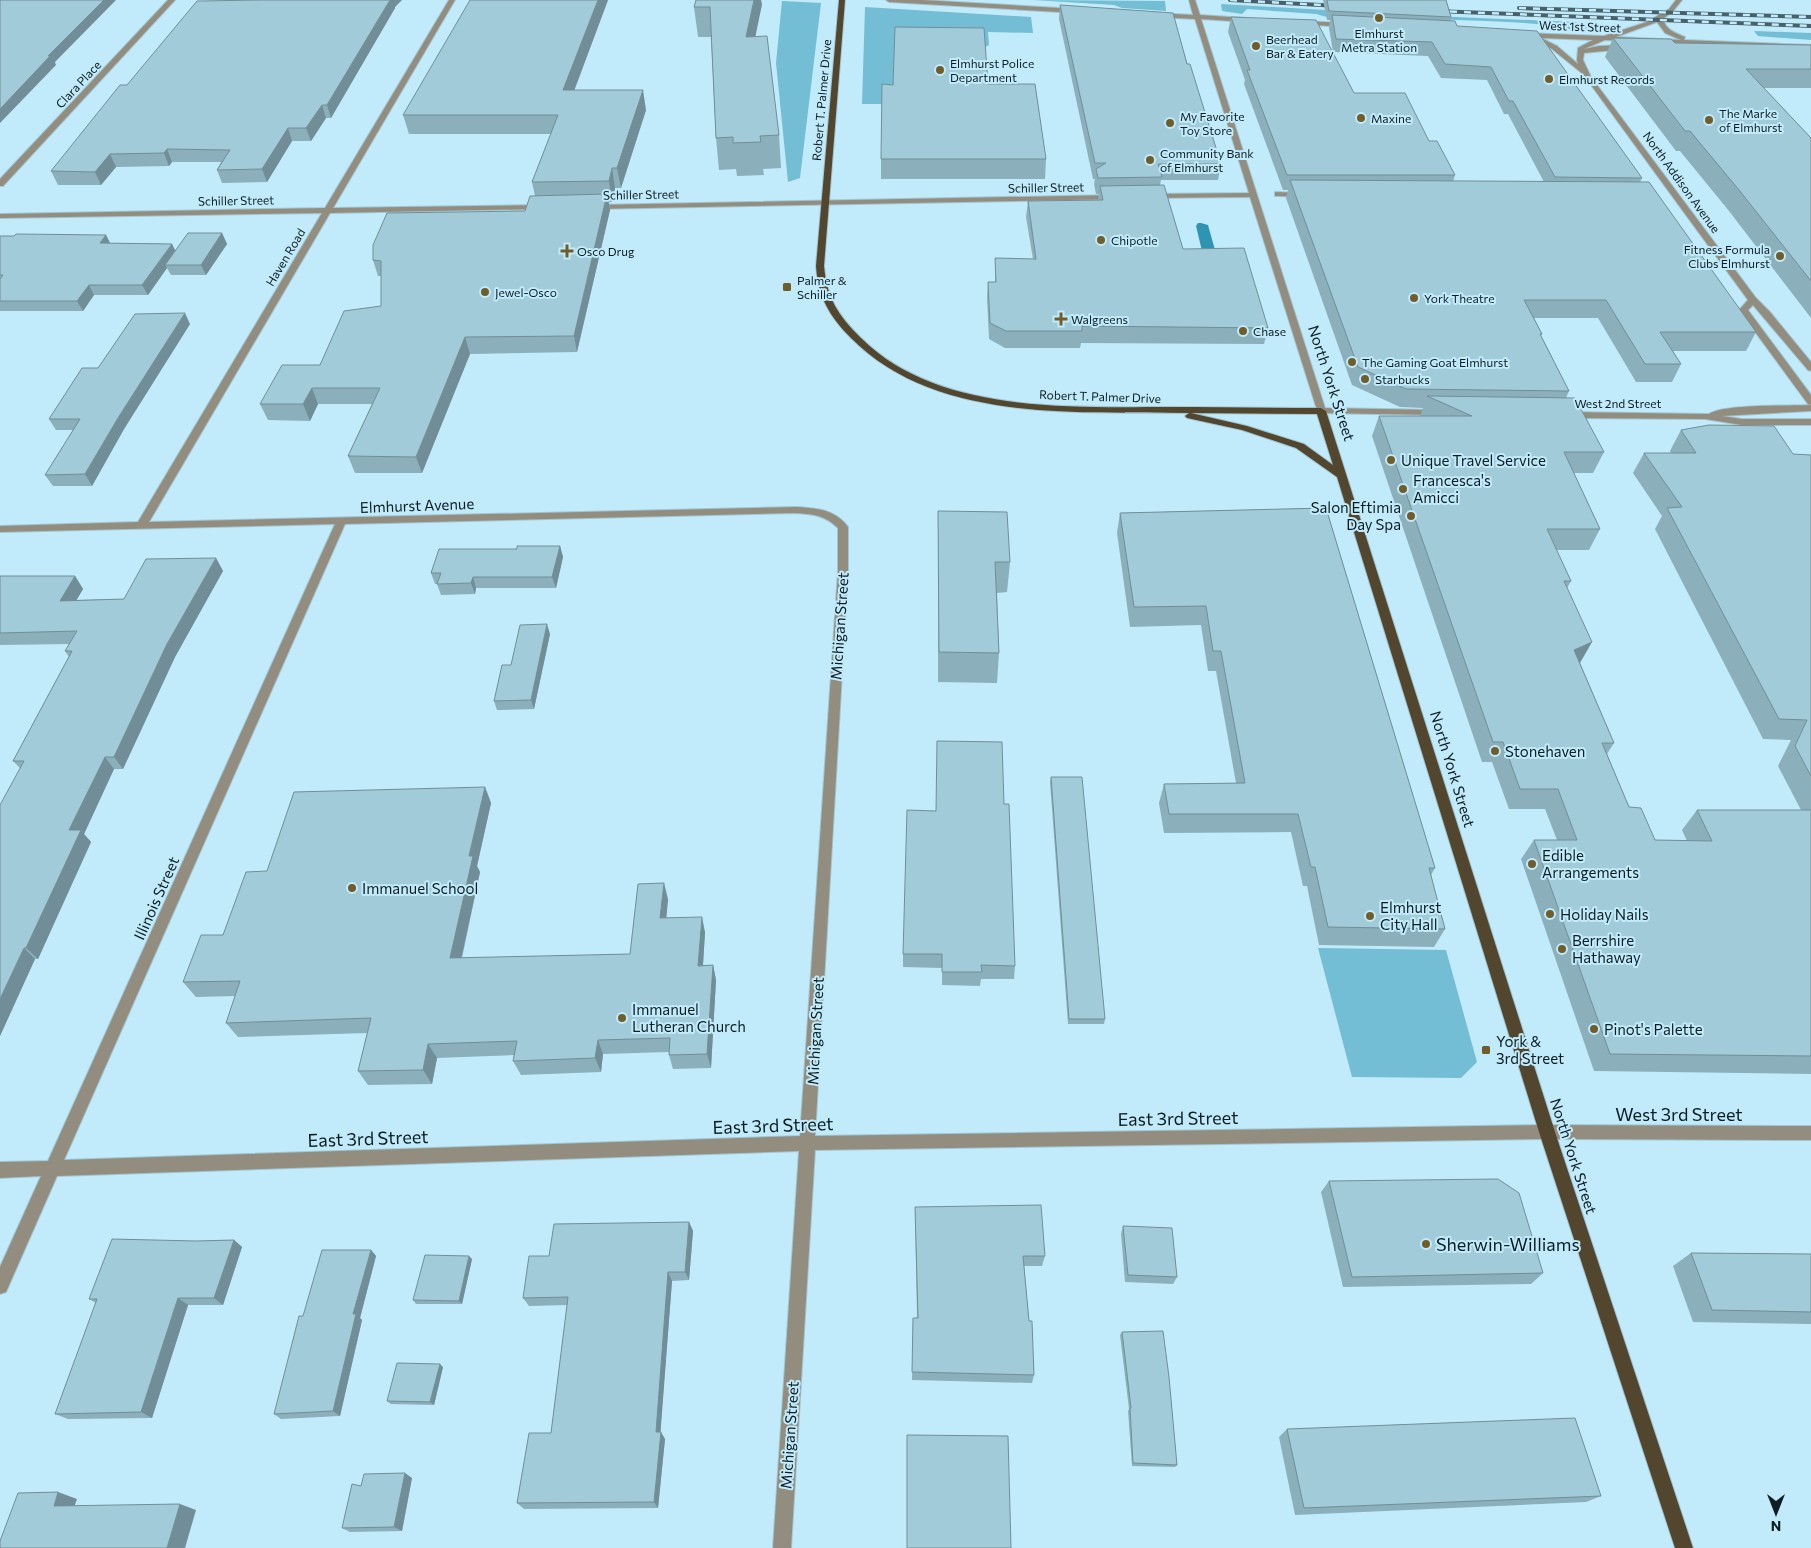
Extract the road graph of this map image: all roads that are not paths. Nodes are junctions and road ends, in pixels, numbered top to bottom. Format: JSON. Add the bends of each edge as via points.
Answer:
{"nodes":[{"id":1,"x":172,"y":0,"type":"edge"},
{"id":2,"x":452,"y":0,"type":"edge"},
{"id":3,"x":842,"y":0,"type":"edge"},
{"id":4,"x":889,"y":0,"type":"edge"},
{"id":5,"x":1192,"y":0,"type":"edge"},
{"id":6,"x":1679,"y":0,"type":"edge"},
{"id":7,"x":1088,"y":11,"type":"edge"},
{"id":8,"x":1145,"y":15,"type":"edge"},
{"id":9,"x":1660,"y":17,"type":"junction"},
{"id":10,"x":1198,"y":18,"type":"junction"},
{"id":11,"x":1257,"y":21,"type":"edge"},
{"id":12,"x":1294,"y":22,"type":"edge"},
{"id":13,"x":1351,"y":26,"type":"edge"},
{"id":14,"x":1604,"y":38,"type":"junction"},
{"id":15,"x":1708,"y":42,"type":"junction"},
{"id":16,"x":1811,"y":47,"type":"edge"},
{"id":17,"x":1581,"y":52,"type":"junction"},
{"id":18,"x":1811,"y":53,"type":"edge"},
{"id":19,"x":1588,"y":76,"type":"junction"},
{"id":20,"x":0,"y":184,"type":"edge"},
{"id":21,"x":1278,"y":194,"type":"dead end"},
{"id":22,"x":1253,"y":195,"type":"junction"},
{"id":23,"x":1317,"y":195,"type":"edge"},
{"id":24,"x":1120,"y":197,"type":"edge"},
{"id":25,"x":1139,"y":197,"type":"edge"},
{"id":26,"x":826,"y":202,"type":"junction"},
{"id":27,"x":552,"y":207,"type":"edge"},
{"id":28,"x":581,"y":207,"type":"edge"},
{"id":29,"x":328,"y":210,"type":"junction"},
{"id":30,"x":0,"y":216,"type":"edge"},
{"id":31,"x":1753,"y":300,"type":"junction"},
{"id":32,"x":1811,"y":368,"type":"edge"},
{"id":33,"x":1811,"y":402,"type":"edge"},
{"id":34,"x":1811,"y":408,"type":"edge"},
{"id":35,"x":1163,"y":410,"type":"junction"},
{"id":36,"x":1321,"y":411,"type":"junction"},
{"id":37,"x":1449,"y":414,"type":"edge"},
{"id":38,"x":1556,"y":415,"type":"edge"},
{"id":39,"x":1704,"y":416,"type":"junction"},
{"id":40,"x":1811,"y":422,"type":"edge"},
{"id":41,"x":1342,"y":476,"type":"junction"},
{"id":42,"x":834,"y":517,"type":"joint"},
{"id":43,"x":341,"y":522,"type":"junction"},
{"id":44,"x":141,"y":526,"type":"junction"},
{"id":45,"x":0,"y":529,"type":"edge"},
{"id":46,"x":1547,"y":1132,"type":"junction"},
{"id":47,"x":1811,"y":1133,"type":"edge"},
{"id":48,"x":808,"y":1143,"type":"junction"},
{"id":49,"x":53,"y":1168,"type":"junction"},
{"id":50,"x":0,"y":1170,"type":"edge"},
{"id":51,"x":0,"y":1286,"type":"edge"},
{"id":52,"x":782,"y":1548,"type":"edge"},
{"id":53,"x":1684,"y":1548,"type":"edge"}],
"edges":[{"from":1,"to":20,"type":"street","name":"Clara Place"},
{"from":2,"to":29,"type":"street","name":"Haven Road"},
{"from":3,"to":26,"type":"main road","name":"Robert T. Palmer Drive"},
{"from":4,"to":7,"type":"street"},
{"from":5,"to":10,"type":"street","name":"North York Street"},
{"from":6,"to":9,"type":"street"},
{"from":8,"to":10,"type":"street"},
{"from":9,"to":14,"type":"street"},
{"from":9,"to":15,"type":"street","via":[[1662,26],[1671,34]]},
{"from":10,"to":11,"type":"street"},
{"from":10,"to":22,"type":"street","name":"North York Street"},
{"from":12,"to":13,"type":"street"},
{"from":14,"to":15,"type":"street","name":"West 1st Street"},
{"from":14,"to":17,"type":"street","via":[[1581,48]]},
{"from":14,"to":19,"type":"street","name":"West 1st Street","via":[[1515,34],[1549,44]]},
{"from":15,"to":16,"type":"street","name":"West 1st Street"},
{"from":17,"to":18,"type":"street","name":"West 1st Street","via":[[1622,47]]},
{"from":17,"to":19,"type":"street","name":"North Addison Avenue","via":[[1580,60]]},
{"from":19,"to":31,"type":"street","name":"North Addison Avenue"},
{"from":21,"to":23,"type":"street"},
{"from":22,"to":25,"type":"street"},
{"from":22,"to":36,"type":"street","name":"North York Street"},
{"from":24,"to":26,"type":"street","name":"Schiller Street"},
{"from":26,"to":28,"type":"street","name":"Schiller Street"},
{"from":26,"to":35,"type":"main road","name":"Robert T. Palmer Drive","via":[[820,266],[828,304],[867,350],[892,366],[948,389],[1027,406],[1074,410]]},
{"from":27,"to":29,"type":"street","name":"Schiller Street"},
{"from":29,"to":30,"type":"street","name":"Schiller Street"},
{"from":29,"to":44,"type":"street","name":"Haven Road"},
{"from":31,"to":32,"type":"street","name":"North Addison Avenue"},
{"from":31,"to":33,"type":"street","via":[[1742,310]]},
{"from":34,"to":39,"type":"street","name":"West 2nd Street","via":[[1734,411]]},
{"from":35,"to":36,"type":"main road","name":"Robert T. Palmer Drive"},
{"from":35,"to":41,"type":"main road","via":[[1244,428],[1300,446]]},
{"from":36,"to":37,"type":"street"},
{"from":36,"to":41,"type":"main road","name":"North York Street"},
{"from":38,"to":39,"type":"street","name":"West 2nd Street"},
{"from":39,"to":40,"type":"street","name":"West 2nd Street","via":[[1742,422]]},
{"from":41,"to":46,"type":"main road","name":"North York Street"},
{"from":42,"to":43,"type":"street","name":"Elmhurst Avenue","via":[[825,512],[795,510]]},
{"from":42,"to":48,"type":"street","name":"Michigan Street","via":[[843,527],[844,538]]},
{"from":43,"to":44,"type":"street","name":"Elmhurst Avenue"},
{"from":43,"to":49,"type":"street","name":"Illinois Street"},
{"from":44,"to":45,"type":"street","name":"Elmhurst Avenue"},
{"from":46,"to":47,"type":"street","name":"West 3rd Street"},
{"from":46,"to":48,"type":"street","name":"East 3rd Street"},
{"from":46,"to":53,"type":"main road","name":"North York Street"},
{"from":48,"to":49,"type":"street","name":"East 3rd Street"},
{"from":48,"to":52,"type":"street","name":"Michigan Street"},
{"from":49,"to":50,"type":"street","name":"East 3rd Street"},
{"from":49,"to":51,"type":"street","name":"Illinois Street"}]}
